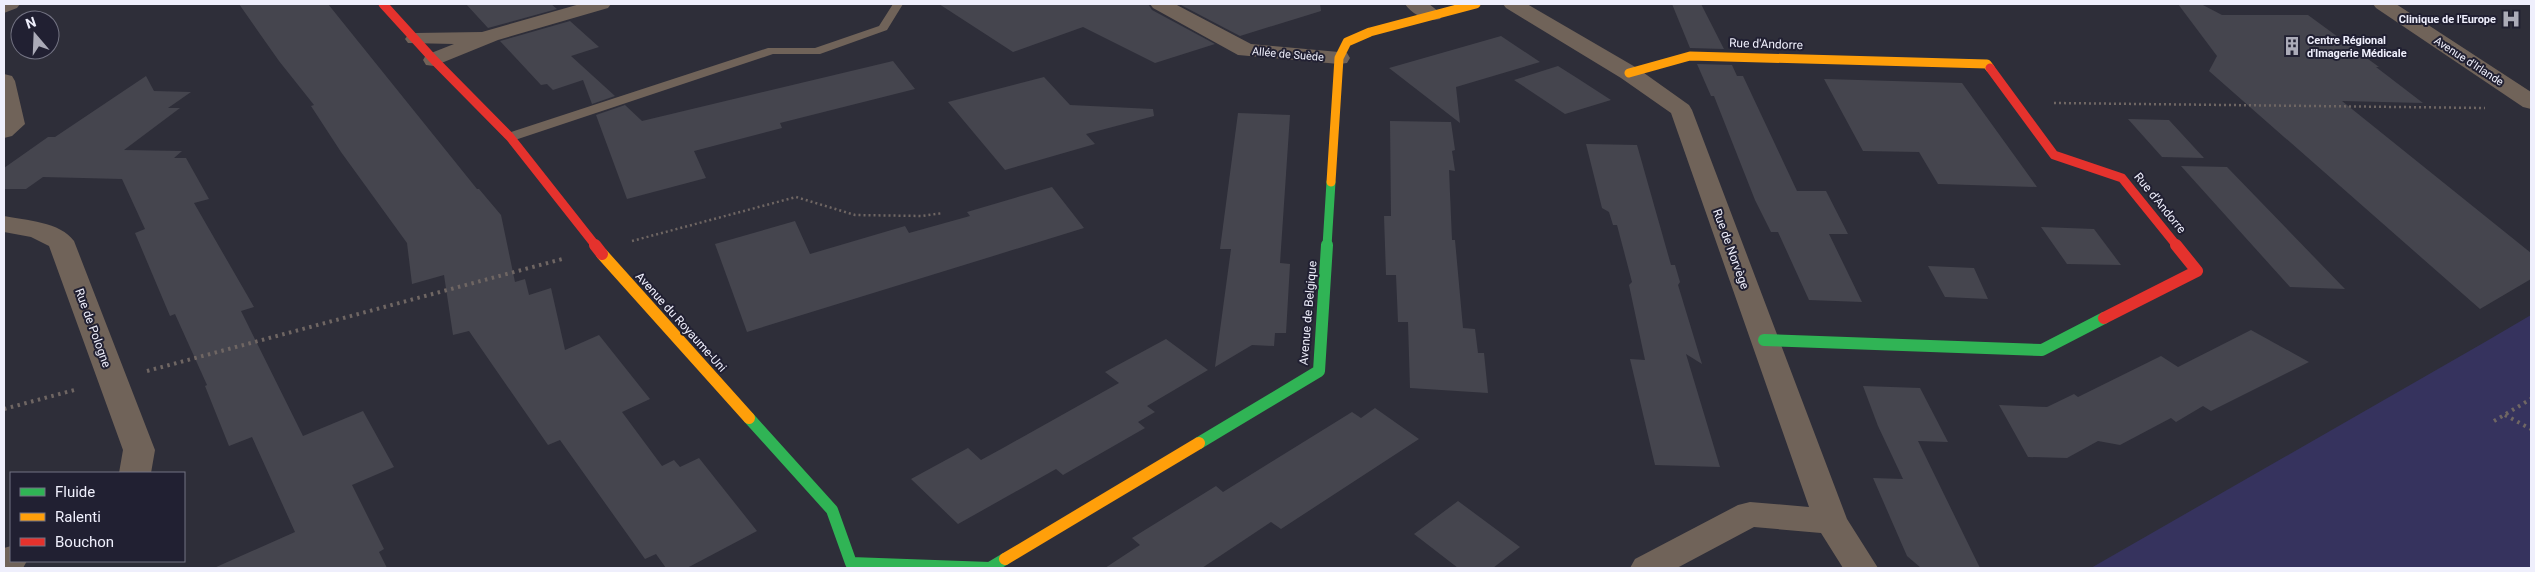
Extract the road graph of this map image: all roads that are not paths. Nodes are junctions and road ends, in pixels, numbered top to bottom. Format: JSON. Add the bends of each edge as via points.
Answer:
{"nodes":[{"id":1,"x":10,"y":4,"type":"edge"},
{"id":2,"x":383,"y":4,"type":"edge"},
{"id":3,"x":601,"y":4,"type":"edge"},
{"id":4,"x":898,"y":4,"type":"edge"},
{"id":5,"x":1160,"y":4,"type":"edge"},
{"id":6,"x":1415,"y":4,"type":"edge"},
{"id":7,"x":1476,"y":4,"type":"edge"},
{"id":8,"x":1514,"y":4,"type":"edge"},
{"id":9,"x":2383,"y":4,"type":"edge"},
{"id":10,"x":2412,"y":4,"type":"edge"},
{"id":11,"x":4,"y":7,"type":"edge"},
{"id":12,"x":1433,"y":15,"type":"junction"},
{"id":13,"x":491,"y":36,"type":"junction"},
{"id":14,"x":415,"y":39,"type":"junction"},
{"id":15,"x":1339,"y":58,"type":"junction"},
{"id":16,"x":434,"y":60,"type":"junction"},
{"id":17,"x":1629,"y":73,"type":"junction"},
{"id":18,"x":4,"y":81,"type":"edge"},
{"id":19,"x":2531,"y":82,"type":"edge"},
{"id":20,"x":2531,"y":102,"type":"edge"},
{"id":21,"x":4,"y":131,"type":"edge"},
{"id":22,"x":510,"y":137,"type":"junction"},
{"id":23,"x":4,"y":224,"type":"edge"},
{"id":24,"x":1764,"y":340,"type":"junction"},
{"id":25,"x":135,"y":472,"type":"edge"},
{"id":26,"x":1831,"y":522,"type":"junction"},
{"id":27,"x":841,"y":566,"type":"edge"},
{"id":28,"x":990,"y":568,"type":"edge"},
{"id":29,"x":1647,"y":568,"type":"edge"},
{"id":30,"x":1861,"y":568,"type":"edge"}],
"edges":[{"from":1,"to":11,"type":"street"},
{"from":2,"to":14,"type":"street","name":"Avenue du Royaume-Uni"},
{"from":3,"to":13,"type":"street"},
{"from":4,"to":22,"type":"lane","via":[[883,28],[816,52],[772,50]]},
{"from":5,"to":15,"type":"street","name":"Allée de Suède","via":[[1246,50]]},
{"from":6,"to":12,"type":"street"},
{"from":7,"to":12,"type":"street"},
{"from":8,"to":17,"type":"street","name":"Rue de Norvège"},
{"from":9,"to":20,"type":"street","name":"Avenue d'Irlande"},
{"from":10,"to":19,"type":"street","name":"Avenue d'Irlande"},
{"from":12,"to":15,"type":"street","via":[[1370,32],[1347,42]]},
{"from":13,"to":14,"type":"street"},
{"from":13,"to":16,"type":"street"},
{"from":14,"to":16,"type":"street","name":"Avenue du Royaume-Uni"},
{"from":15,"to":28,"type":"street","name":"Avenue de Belgique","via":[[1319,371]]},
{"from":16,"to":22,"type":"street","name":"Avenue du Royaume-Uni"},
{"from":17,"to":24,"type":"street","name":"Rue de Norvège","via":[[1681,110]]},
{"from":17,"to":24,"type":"street","name":"Rue d'Andorre","via":[[1690,56],[1987,64],[2054,155],[2122,178],[2197,271],[2042,350]]},
{"from":18,"to":21,"type":"street","via":[[13,124]]},
{"from":22,"to":27,"type":"street","name":"Avenue du Royaume-Uni","via":[[598,250],[832,510]]},
{"from":23,"to":25,"type":"street","name":"Rue de Pologne","via":[[40,231],[61,242],[138,450]]},
{"from":24,"to":26,"type":"street","name":"Rue de Norvège"},
{"from":26,"to":29,"type":"street","via":[[1750,514]]},
{"from":26,"to":30,"type":"street","name":"Rue de Norvège"},
{"from":27,"to":28,"type":"street","name":"Avenue du Royaume-Uni"}]}
